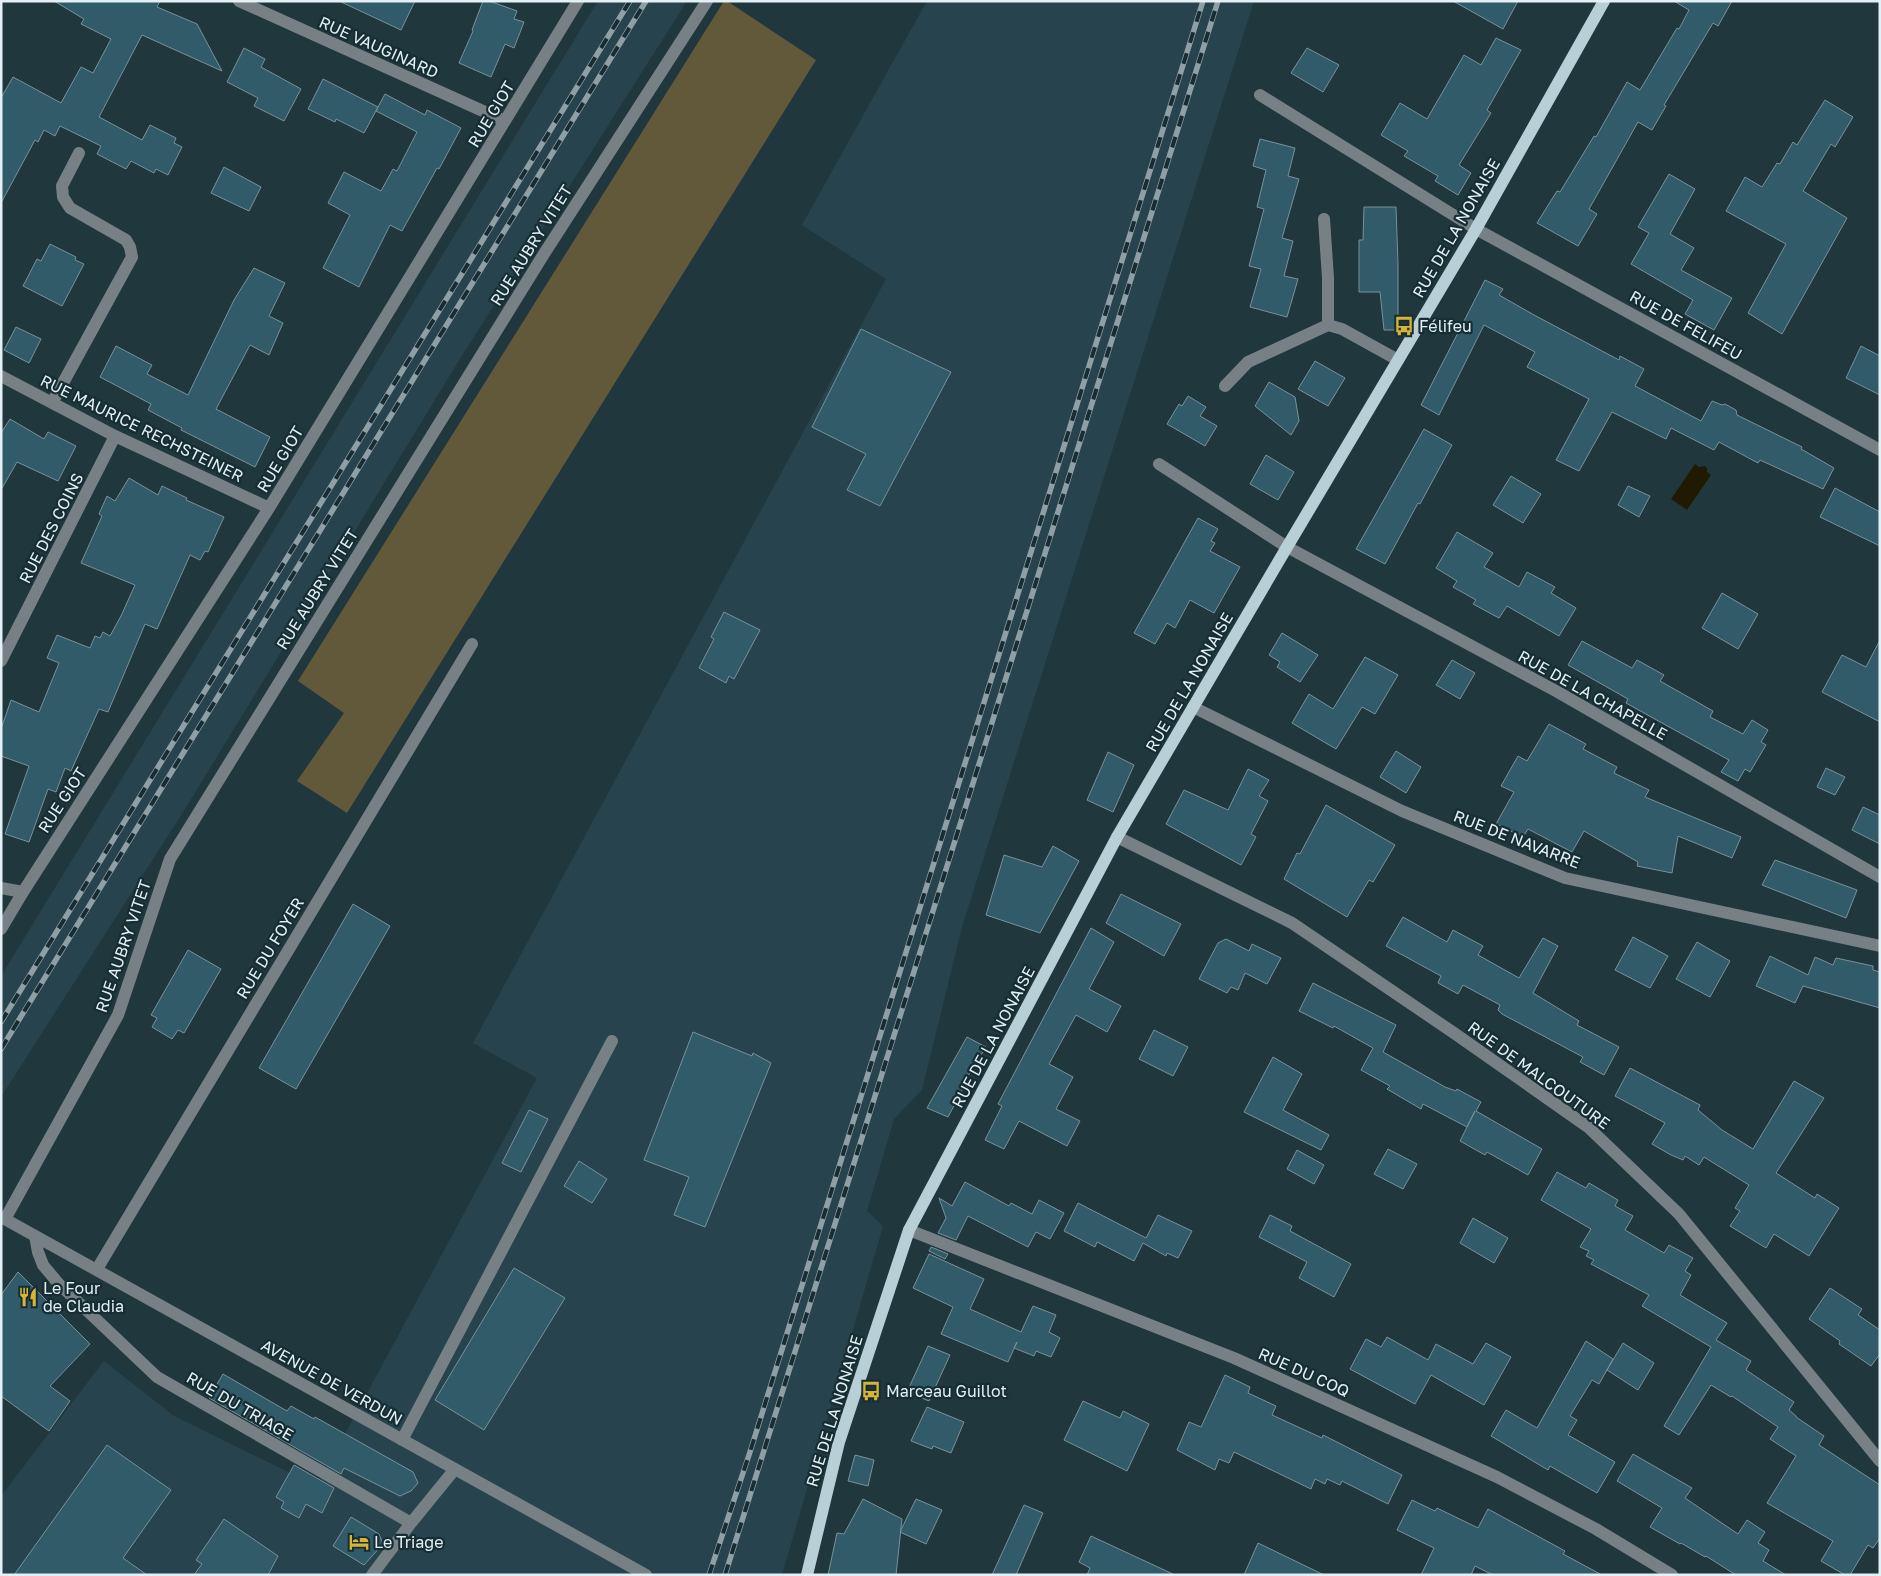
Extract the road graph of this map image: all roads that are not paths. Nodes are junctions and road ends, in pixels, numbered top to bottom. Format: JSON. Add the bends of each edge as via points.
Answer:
{"nodes":[{"id":1,"x":239,"y":1,"type":"edge"},
{"id":2,"x":578,"y":1,"type":"edge"},
{"id":3,"x":706,"y":1,"type":"edge"},
{"id":4,"x":1604,"y":1,"type":"edge"},
{"id":5,"x":1260,"y":95,"type":"dead end"},
{"id":6,"x":505,"y":121,"type":"junction"},
{"id":7,"x":79,"y":153,"type":"dead end"},
{"id":8,"x":1324,"y":219,"type":"dead end"},
{"id":9,"x":1476,"y":229,"type":"junction"},
{"id":10,"x":1328,"y":326,"type":"junction"},
{"id":11,"x":1398,"y":360,"type":"junction"},
{"id":12,"x":1,"y":376,"type":"edge"},
{"id":13,"x":1225,"y":386,"type":"dead end"},
{"id":14,"x":52,"y":403,"type":"junction"},
{"id":15,"x":115,"y":436,"type":"junction"},
{"id":16,"x":1880,"y":450,"type":"edge"},
{"id":17,"x":1159,"y":464,"type":"dead end"},
{"id":18,"x":269,"y":508,"type":"junction"},
{"id":19,"x":1287,"y":547,"type":"junction"},
{"id":20,"x":472,"y":644,"type":"dead end"},
{"id":21,"x":1,"y":661,"type":"edge"},
{"id":22,"x":1193,"y":707,"type":"junction"},
{"id":23,"x":1117,"y":837,"type":"junction"},
{"id":24,"x":1880,"y":877,"type":"edge"},
{"id":25,"x":1,"y":888,"type":"edge"},
{"id":26,"x":23,"y":892,"type":"junction"},
{"id":27,"x":1,"y":929,"type":"edge"},
{"id":28,"x":1880,"y":946,"type":"edge"},
{"id":29,"x":612,"y":1041,"type":"dead end"},
{"id":30,"x":3,"y":1218,"type":"edge"},
{"id":31,"x":909,"y":1230,"type":"junction"},
{"id":32,"x":35,"y":1236,"type":"junction"},
{"id":33,"x":97,"y":1269,"type":"junction"},
{"id":34,"x":402,"y":1440,"type":"junction"},
{"id":35,"x":1880,"y":1460,"type":"edge"},
{"id":36,"x":455,"y":1469,"type":"junction"},
{"id":37,"x":411,"y":1523,"type":"junction"},
{"id":38,"x":372,"y":1575,"type":"edge"},
{"id":39,"x":646,"y":1575,"type":"edge"},
{"id":40,"x":807,"y":1575,"type":"edge"},
{"id":41,"x":1672,"y":1575,"type":"edge"}],
"edges":[{"from":1,"to":6,"type":"street","name":"RUE VAUGINARD"},
{"from":2,"to":6,"type":"street","name":"RUE GIOT"},
{"from":3,"to":30,"type":"street","name":"RUE AUBRY VITET","via":[[542,257],[170,859],[118,1015]]},
{"from":4,"to":9,"type":"main road","name":"RUE DE LA NONAISE"},
{"from":5,"to":9,"type":"street","name":"RUE DE FELIFEU"},
{"from":6,"to":18,"type":"street","name":"RUE GIOT"},
{"from":7,"to":14,"type":"street","via":[[62,186],[63,197],[70,208],[126,240],[132,258]]},
{"from":8,"to":10,"type":"street"},
{"from":9,"to":11,"type":"main road","name":"RUE DE LA NONAISE"},
{"from":9,"to":16,"type":"street","name":"RUE DE FELIFEU"},
{"from":10,"to":11,"type":"street","via":[[1342,329]]},
{"from":10,"to":13,"type":"street","via":[[1248,362]]},
{"from":11,"to":19,"type":"main road","name":"RUE DE LA NONAISE"},
{"from":12,"to":14,"type":"street","name":"RUE MAURICE RECHSTEINER"},
{"from":14,"to":15,"type":"street","name":"RUE MAURICE RECHSTEINER"},
{"from":15,"to":18,"type":"street","name":"RUE MAURICE RECHSTEINER"},
{"from":15,"to":21,"type":"street","name":"RUE DES COINS"},
{"from":17,"to":19,"type":"street"},
{"from":18,"to":26,"type":"street","name":"RUE GIOT"},
{"from":19,"to":22,"type":"main road","name":"RUE DE LA NONAISE"},
{"from":19,"to":24,"type":"street","name":"RUE DE LA CHAPELLE","via":[[1556,691]]},
{"from":20,"to":33,"type":"street","name":"RUE DU FOYER"},
{"from":22,"to":23,"type":"main road","name":"RUE DE LA NONAISE"},
{"from":22,"to":28,"type":"street","name":"RUE DE NAVARRE","via":[[1402,811],[1565,878]]},
{"from":23,"to":31,"type":"main road","name":"RUE DE LA NONAISE"},
{"from":23,"to":35,"type":"street","name":"RUE DE MALCOUTURE","via":[[1292,923],[1588,1128],[1679,1214]]},
{"from":25,"to":26,"type":"street"},
{"from":26,"to":27,"type":"street","name":"RUE GIOT"},
{"from":29,"to":34,"type":"street"},
{"from":30,"to":32,"type":"street","name":"AVENUE DE VERDUN"},
{"from":31,"to":40,"type":"main road","name":"RUE DE LA NONAISE","via":[[839,1442]]},
{"from":31,"to":41,"type":"street","name":"RUE DU COQ","via":[[1234,1358],[1497,1477],[1596,1529]]},
{"from":32,"to":33,"type":"street","name":"AVENUE DE VERDUN"},
{"from":32,"to":37,"type":"street","name":"RUE DU TRIAGE","via":[[44,1265],[58,1283],[157,1377]]},
{"from":33,"to":34,"type":"street","name":"AVENUE DE VERDUN"},
{"from":34,"to":36,"type":"street","name":"AVENUE DE VERDUN"},
{"from":36,"to":37,"type":"street"},
{"from":36,"to":39,"type":"street","name":"AVENUE DE VERDUN"},
{"from":37,"to":38,"type":"street"}]}
